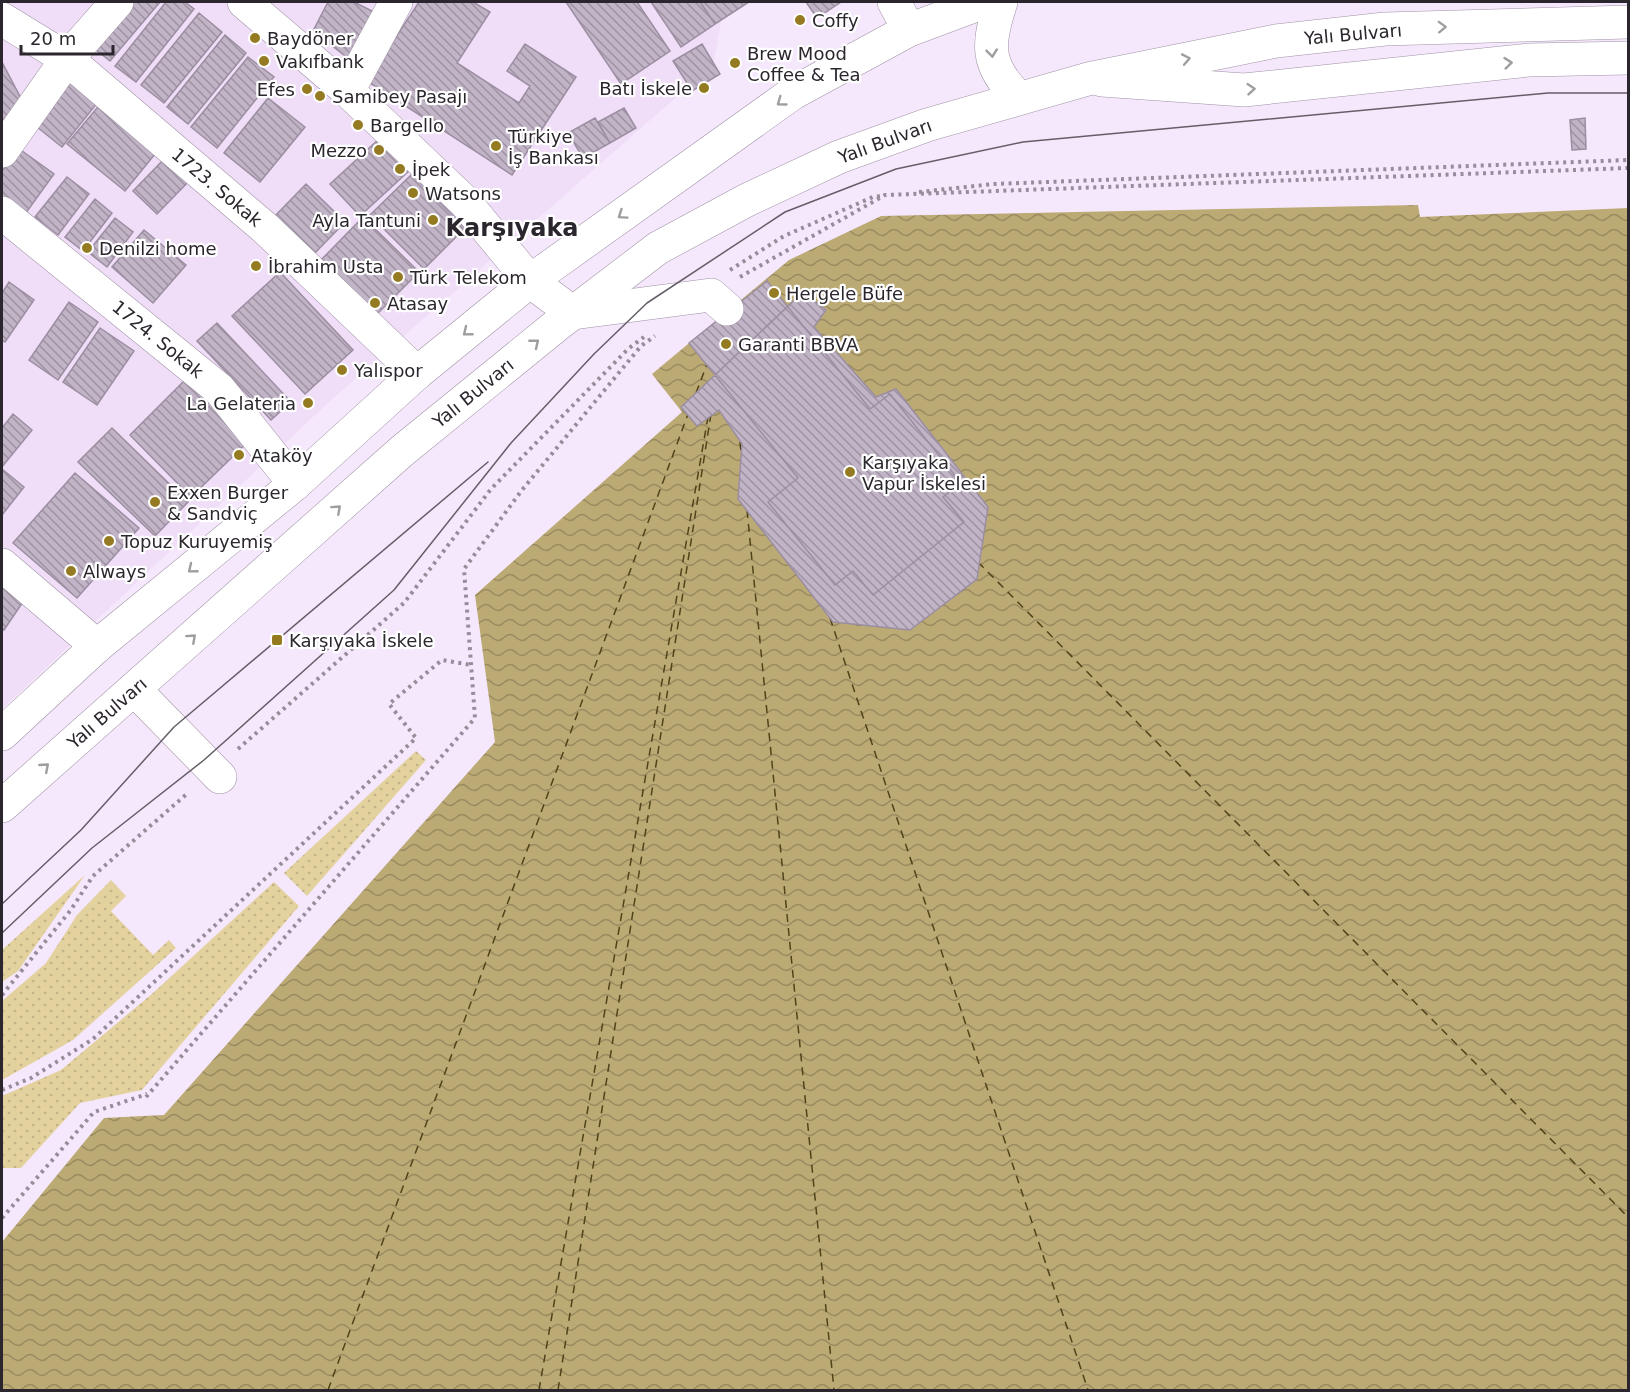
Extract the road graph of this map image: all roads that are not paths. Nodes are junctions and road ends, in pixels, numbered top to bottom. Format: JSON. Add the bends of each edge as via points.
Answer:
{"nodes":[{"id":1,"x":117,"y":2,"type":"edge"},
{"id":2,"x":244,"y":2,"type":"edge"},
{"id":3,"x":396,"y":2,"type":"edge"},
{"id":4,"x":894,"y":2,"type":"edge"},
{"id":5,"x":984,"y":2,"type":"edge"},
{"id":6,"x":1001,"y":2,"type":"edge"},
{"id":7,"x":2,"y":19,"type":"edge"},
{"id":8,"x":1629,"y":22,"type":"edge"},
{"id":9,"x":909,"y":30,"type":"junction"},
{"id":10,"x":1629,"y":58,"type":"edge"},
{"id":11,"x":67,"y":59,"type":"junction"},
{"id":12,"x":1088,"y":79,"type":"junction"},
{"id":13,"x":348,"y":91,"type":"junction"},
{"id":14,"x":1033,"y":94,"type":"junction"},
{"id":15,"x":2,"y":151,"type":"edge"},
{"id":16,"x":2,"y":213,"type":"edge"},
{"id":17,"x":530,"y":281,"type":"junction"},
{"id":18,"x":711,"y":300,"type":"road end"},
{"id":19,"x":573,"y":313,"type":"junction"},
{"id":20,"x":417,"y":373,"type":"junction"},
{"id":21,"x":295,"y":484,"type":"junction"},
{"id":22,"x":2,"y":565,"type":"edge"},
{"id":23,"x":97,"y":646,"type":"junction"},
{"id":24,"x":135,"y":689,"type":"junction"},
{"id":25,"x":2,"y":734,"type":"edge"},
{"id":26,"x":217,"y":774,"type":"road end"},
{"id":27,"x":2,"y":806,"type":"edge"}],
"edges":[{"from":1,"to":11,"type":"main road"},
{"from":2,"to":13,"type":"main road"},
{"from":3,"to":13,"type":"main road"},
{"from":4,"to":9,"type":"main road"},
{"from":5,"to":9,"type":"main road"},
{"from":6,"to":14,"type":"main road","one_way":true,"via":[[991,31],[991,59],[1004,83]]},
{"from":7,"to":11,"type":"main road","name":"1723. Sokak"},
{"from":12,"to":8,"type":"main road","name":"Yalı Bulvarı","one_way":true,"via":[[1276,41],[1385,29]]},
{"from":9,"to":17,"type":"main road","one_way":true,"via":[[793,93]]},
{"from":12,"to":10,"type":"main road","one_way":true,"via":[[1244,90],[1529,60]]},
{"from":11,"to":15,"type":"main road"},
{"from":11,"to":20,"type":"main road","name":"1723. Sokak","via":[[265,228]]},
{"from":12,"to":14,"type":"main road","name":"Yalı Bulvarı"},
{"from":13,"to":17,"type":"main road","via":[[465,202]]},
{"from":14,"to":19,"type":"main road","name":"Yalı Bulvarı","via":[[927,125],[839,157],[747,200],[658,248]]},
{"from":16,"to":21,"type":"main road","name":"1724. Sokak","via":[[219,389]]},
{"from":17,"to":19,"type":"main road"},
{"from":17,"to":20,"type":"main road","one_way":true},
{"from":18,"to":19,"type":"main road"},
{"from":24,"to":19,"type":"main road","name":"Yalı Bulvarı","one_way":true,"via":[[402,451]]},
{"from":20,"to":21,"type":"main road"},
{"from":21,"to":23,"type":"main road","one_way":true},
{"from":22,"to":23,"type":"main road"},
{"from":23,"to":25,"type":"main road"},
{"from":24,"to":26,"type":"main road"},
{"from":27,"to":24,"type":"main road","name":"Yalı Bulvarı","one_way":true}]}
